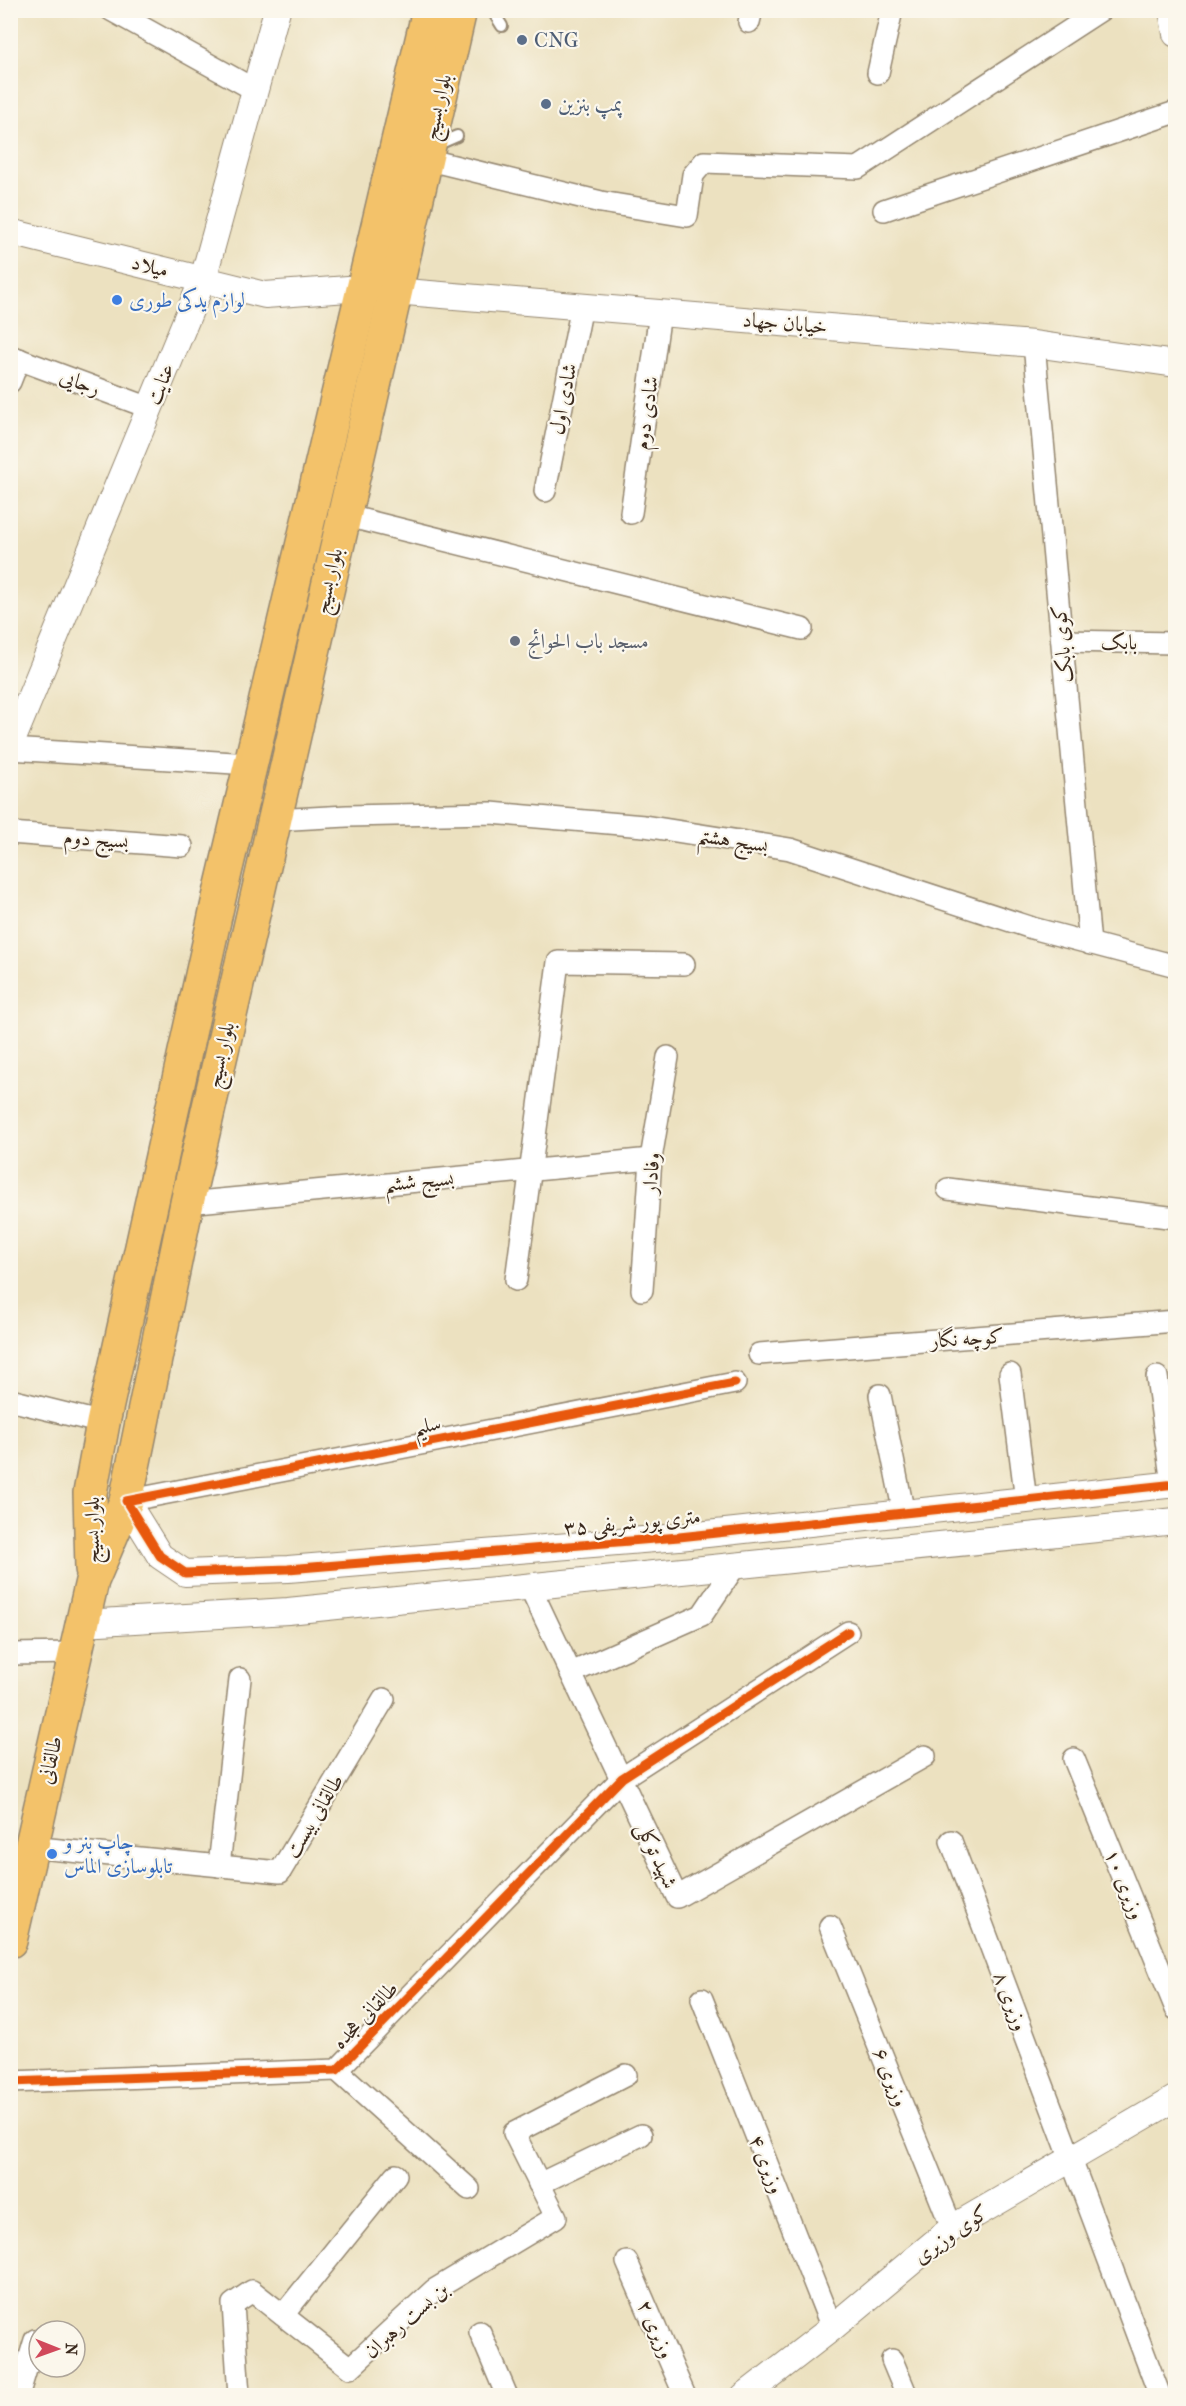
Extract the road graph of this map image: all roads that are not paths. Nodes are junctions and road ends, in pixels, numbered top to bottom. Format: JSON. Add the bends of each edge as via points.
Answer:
{"nodes":[{"id":1,"x":111,"y":10,"type":"edge"},
{"id":2,"x":277,"y":10,"type":"edge"},
{"id":3,"x":429,"y":10,"type":"edge"},
{"id":4,"x":460,"y":10,"type":"edge"},
{"id":5,"x":492,"y":10,"type":"edge"},
{"id":6,"x":892,"y":10,"type":"edge"},
{"id":7,"x":1101,"y":10,"type":"edge"},
{"id":8,"x":1172,"y":10,"type":"edge"},
{"id":9,"x":502,"y":26,"type":"dead end"},
{"id":10,"x":1176,"y":34,"type":"edge"},
{"id":11,"x":878,"y":73,"type":"dead end"},
{"id":12,"x":255,"y":90,"type":"junction"},
{"id":13,"x":1176,"y":112,"type":"edge"},
{"id":14,"x":437,"y":148,"type":"junction"},
{"id":15,"x":884,"y":210,"type":"dead end"},
{"id":16,"x":10,"y":232,"type":"edge"},
{"id":17,"x":203,"y":279,"type":"junction"},
{"id":18,"x":362,"y":288,"type":"junction"},
{"id":19,"x":394,"y":291,"type":"junction"},
{"id":20,"x":582,"y":306,"type":"junction"},
{"id":21,"x":660,"y":313,"type":"junction"},
{"id":22,"x":1034,"y":344,"type":"junction"},
{"id":23,"x":15,"y":358,"type":"edge"},
{"id":24,"x":1176,"y":364,"type":"edge"},
{"id":25,"x":10,"y":382,"type":"edge"},
{"id":26,"x":150,"y":408,"type":"junction"},
{"id":27,"x":545,"y":491,"type":"dead end"},
{"id":28,"x":631,"y":513,"type":"dead end"},
{"id":29,"x":343,"y":515,"type":"junction"},
{"id":30,"x":802,"y":629,"type":"dead end"},
{"id":31,"x":1062,"y":641,"type":"junction"},
{"id":32,"x":1176,"y":643,"type":"edge"},
{"id":33,"x":10,"y":747,"type":"edge"},
{"id":34,"x":250,"y":764,"type":"junction"},
{"id":35,"x":274,"y":820,"type":"junction"},
{"id":36,"x":10,"y":832,"type":"edge"},
{"id":37,"x":182,"y":846,"type":"dead end"},
{"id":38,"x":1090,"y":944,"type":"junction"},
{"id":39,"x":684,"y":964,"type":"dead end"},
{"id":40,"x":1176,"y":966,"type":"edge"},
{"id":41,"x":668,"y":1057,"type":"dead end"},
{"id":42,"x":651,"y":1159,"type":"junction"},
{"id":43,"x":533,"y":1170,"type":"junction"},
{"id":44,"x":948,"y":1189,"type":"dead end"},
{"id":45,"x":186,"y":1203,"type":"junction"},
{"id":46,"x":1176,"y":1218,"type":"edge"},
{"id":47,"x":516,"y":1280,"type":"dead end"},
{"id":48,"x":642,"y":1290,"type":"dead end"},
{"id":49,"x":1176,"y":1322,"type":"edge"},
{"id":50,"x":759,"y":1354,"type":"dead end"},
{"id":51,"x":1010,"y":1374,"type":"dead end"},
{"id":52,"x":1157,"y":1377,"type":"dead end"},
{"id":53,"x":735,"y":1383,"type":"dead end"},
{"id":54,"x":880,"y":1395,"type":"dead end"},
{"id":55,"x":10,"y":1400,"type":"edge"},
{"id":56,"x":103,"y":1422,"type":"junction"},
{"id":57,"x":1174,"y":1484,"type":"edge"},
{"id":58,"x":1026,"y":1501,"type":"junction"},
{"id":59,"x":126,"y":1502,"type":"junction"},
{"id":60,"x":904,"y":1514,"type":"junction"},
{"id":61,"x":1176,"y":1521,"type":"edge"},
{"id":62,"x":735,"y":1566,"type":"junction"},
{"id":63,"x":231,"y":1572,"type":"junction"},
{"id":64,"x":92,"y":1581,"type":"junction"},
{"id":65,"x":530,"y":1587,"type":"junction"},
{"id":66,"x":233,"y":1614,"type":"junction"},
{"id":67,"x":848,"y":1632,"type":"dead end"},
{"id":68,"x":79,"y":1638,"type":"junction"},
{"id":69,"x":10,"y":1654,"type":"edge"},
{"id":70,"x":571,"y":1673,"type":"junction"},
{"id":71,"x":240,"y":1679,"type":"dead end"},
{"id":72,"x":384,"y":1699,"type":"dead end"},
{"id":73,"x":925,"y":1756,"type":"dead end"},
{"id":74,"x":1074,"y":1759,"type":"dead end"},
{"id":75,"x":622,"y":1778,"type":"junction"},
{"id":76,"x":951,"y":1841,"type":"dead end"},
{"id":77,"x":22,"y":1857,"type":"edge"},
{"id":78,"x":219,"y":1866,"type":"junction"},
{"id":79,"x":830,"y":1926,"type":"dead end"},
{"id":80,"x":10,"y":1941,"type":"edge"},
{"id":81,"x":702,"y":1999,"type":"dead end"},
{"id":82,"x":1176,"y":2009,"type":"edge"},
{"id":83,"x":337,"y":2070,"type":"junction"},
{"id":84,"x":626,"y":2075,"type":"dead end"},
{"id":85,"x":10,"y":2082,"type":"edge"},
{"id":86,"x":1176,"y":2098,"type":"edge"},
{"id":87,"x":641,"y":2135,"type":"dead end"},
{"id":88,"x":1071,"y":2160,"type":"junction"},
{"id":89,"x":396,"y":2175,"type":"dead end"},
{"id":90,"x":539,"y":2184,"type":"junction"},
{"id":91,"x":469,"y":2189,"type":"dead end"},
{"id":92,"x":952,"y":2228,"type":"junction"},
{"id":93,"x":627,"y":2262,"type":"dead end"},
{"id":94,"x":283,"y":2315,"type":"junction"},
{"id":95,"x":832,"y":2328,"type":"junction"},
{"id":96,"x":480,"y":2332,"type":"dead end"},
{"id":97,"x":892,"y":2360,"type":"dead end"},
{"id":98,"x":27,"y":2366,"type":"edge"},
{"id":99,"x":18,"y":2396,"type":"edge"},
{"id":100,"x":239,"y":2396,"type":"edge"},
{"id":101,"x":507,"y":2396,"type":"edge"},
{"id":102,"x":685,"y":2396,"type":"edge"},
{"id":103,"x":744,"y":2396,"type":"edge"},
{"id":104,"x":907,"y":2396,"type":"edge"},
{"id":105,"x":1160,"y":2396,"type":"edge"}],
"edges":[{"from":1,"to":12,"type":"street"},
{"from":2,"to":12,"type":"street","name":"عنایت"},
{"from":3,"to":18,"type":"main road","name":"بلوار بسیج"},
{"from":4,"to":14,"type":"main road","name":"بلوار بسیج"},
{"from":5,"to":9,"type":"lane"},
{"from":6,"to":11,"type":"street"},
{"from":7,"to":14,"type":"street","via":[[858,168],[704,162],[693,175],[687,216],[602,202]]},
{"from":8,"to":10,"type":"street"},
{"from":12,"to":17,"type":"street","name":"عنایت"},
{"from":13,"to":15,"type":"street"},
{"from":14,"to":19,"type":"main road","name":"بلوار بسیج"},
{"from":16,"to":17,"type":"street","name":"میلاد"},
{"from":17,"to":18,"type":"street","name":"میلاد","via":[[265,295]]},
{"from":17,"to":26,"type":"street","name":"عنایت"},
{"from":18,"to":34,"type":"main road","name":"بلوار بسیج"},
{"from":19,"to":20,"type":"street","name":"خیابان جهاد"},
{"from":19,"to":29,"type":"main road","name":"بلوار بسیج"},
{"from":20,"to":21,"type":"street","name":"خیابان جهاد"},
{"from":20,"to":27,"type":"street","name":"شادی اول"},
{"from":21,"to":22,"type":"street","name":"خیابان جهاد"},
{"from":21,"to":28,"type":"street","name":"شادی دوم"},
{"from":22,"to":24,"type":"street","name":"خیابان جهاد"},
{"from":22,"to":31,"type":"street","name":"کوی بابک"},
{"from":23,"to":25,"type":"street"},
{"from":23,"to":26,"type":"street","name":"رجایی"},
{"from":26,"to":33,"type":"street","name":"عنایت"},
{"from":29,"to":30,"type":"street"},
{"from":29,"to":35,"type":"main road","name":"بلوار بسیج"},
{"from":31,"to":32,"type":"street","name":"بابک"},
{"from":31,"to":38,"type":"street","name":"کوی بابک"},
{"from":33,"to":34,"type":"street"},
{"from":34,"to":56,"type":"main road","name":"بلوار بسیج"},
{"from":35,"to":38,"type":"street","name":"بسیج هشتم","via":[[491,813],[644,826],[790,849]]},
{"from":35,"to":45,"type":"main road","name":"بلوار بسیج"},
{"from":36,"to":37,"type":"street","name":"بسيج دوم"},
{"from":38,"to":40,"type":"street","name":"بسیج هشتم"},
{"from":39,"to":43,"type":"street","via":[[558,962]]},
{"from":41,"to":42,"type":"street","name":"وفادار"},
{"from":42,"to":43,"type":"street","name":"بسیج ششم"},
{"from":42,"to":48,"type":"street","name":"وفادار"},
{"from":43,"to":45,"type":"street","name":"بسیج ششم"},
{"from":43,"to":47,"type":"street"},
{"from":44,"to":46,"type":"street"},
{"from":45,"to":59,"type":"main road","name":"بلوار بسیج"},
{"from":49,"to":50,"type":"street","name":"کوچه نگار"},
{"from":51,"to":58,"type":"street"},
{"from":52,"to":57,"type":"street"},
{"from":53,"to":59,"type":"street","name":"سلیم"},
{"from":54,"to":60,"type":"street"},
{"from":55,"to":56,"type":"street"},
{"from":56,"to":64,"type":"main road","name":"بلوار بسیج","via":[[90,1493]]},
{"from":57,"to":58,"type":"street","name":"۳۵ متری پور شریفی"},
{"from":58,"to":60,"type":"street","name":"۳۵ متری پور شریفی"},
{"from":59,"to":63,"type":"street","name":"۳۵ متری پور شریفی","via":[[160,1556],[185,1573]]},
{"from":59,"to":64,"type":"main road","name":"بلوار بسیج"},
{"from":60,"to":63,"type":"street","name":"۳۵ متری پور شریفی","via":[[679,1537]]},
{"from":61,"to":62,"type":"street"},
{"from":62,"to":65,"type":"street"},
{"from":62,"to":70,"type":"street","via":[[702,1615]]},
{"from":63,"to":66,"type":"street"},
{"from":64,"to":68,"type":"main road","name":"طالقانی"},
{"from":65,"to":66,"type":"street"},
{"from":65,"to":70,"type":"street","name":"شهید توکلی"},
{"from":66,"to":68,"type":"street"},
{"from":67,"to":75,"type":"street","name":"طالقانی هجده"},
{"from":68,"to":69,"type":"street"},
{"from":68,"to":77,"type":"main road","name":"طالقانی"},
{"from":70,"to":75,"type":"street","name":"شهید توکلی"},
{"from":71,"to":78,"type":"street"},
{"from":72,"to":78,"type":"street","name":"طالقانی بیست","via":[[280,1872]]},
{"from":73,"to":75,"type":"street","name":"شهید توکلی","via":[[677,1897]]},
{"from":74,"to":82,"type":"street","name":"وزیری ۱۰"},
{"from":75,"to":83,"type":"street","name":"طالقانی هجده"},
{"from":76,"to":88,"type":"street","name":"وزیری ۸"},
{"from":77,"to":78,"type":"street","name":"طالقانی بیست"},
{"from":77,"to":80,"type":"main road","name":"طالقانی"},
{"from":79,"to":92,"type":"street","name":"وزیری ۶"},
{"from":81,"to":95,"type":"street","name":"وزیری ۴"},
{"from":83,"to":85,"type":"street","name":"طالقانی هجده"},
{"from":83,"to":91,"type":"street"},
{"from":84,"to":90,"type":"street","name":"بن بست رهبران","via":[[514,2133]]},
{"from":86,"to":88,"type":"street","name":"کوی وزیری"},
{"from":87,"to":90,"type":"street"},
{"from":88,"to":92,"type":"street","name":"کوی وزیری"},
{"from":88,"to":105,"type":"street","name":"وزیری ۸"},
{"from":89,"to":94,"type":"street"},
{"from":90,"to":94,"type":"street","name":"بن بست رهبران","via":[[556,2217],[434,2290],[351,2368]]},
{"from":92,"to":95,"type":"street","name":"کوی وزیری"},
{"from":93,"to":102,"type":"street","name":"وزیری ۲"},
{"from":94,"to":100,"type":"street","name":"بن بست رهبران","via":[[252,2291],[233,2304]]},
{"from":95,"to":103,"type":"street","name":"کوی وزیری"},
{"from":96,"to":101,"type":"street"},
{"from":97,"to":104,"type":"street"},
{"from":98,"to":99,"type":"street"}]}
